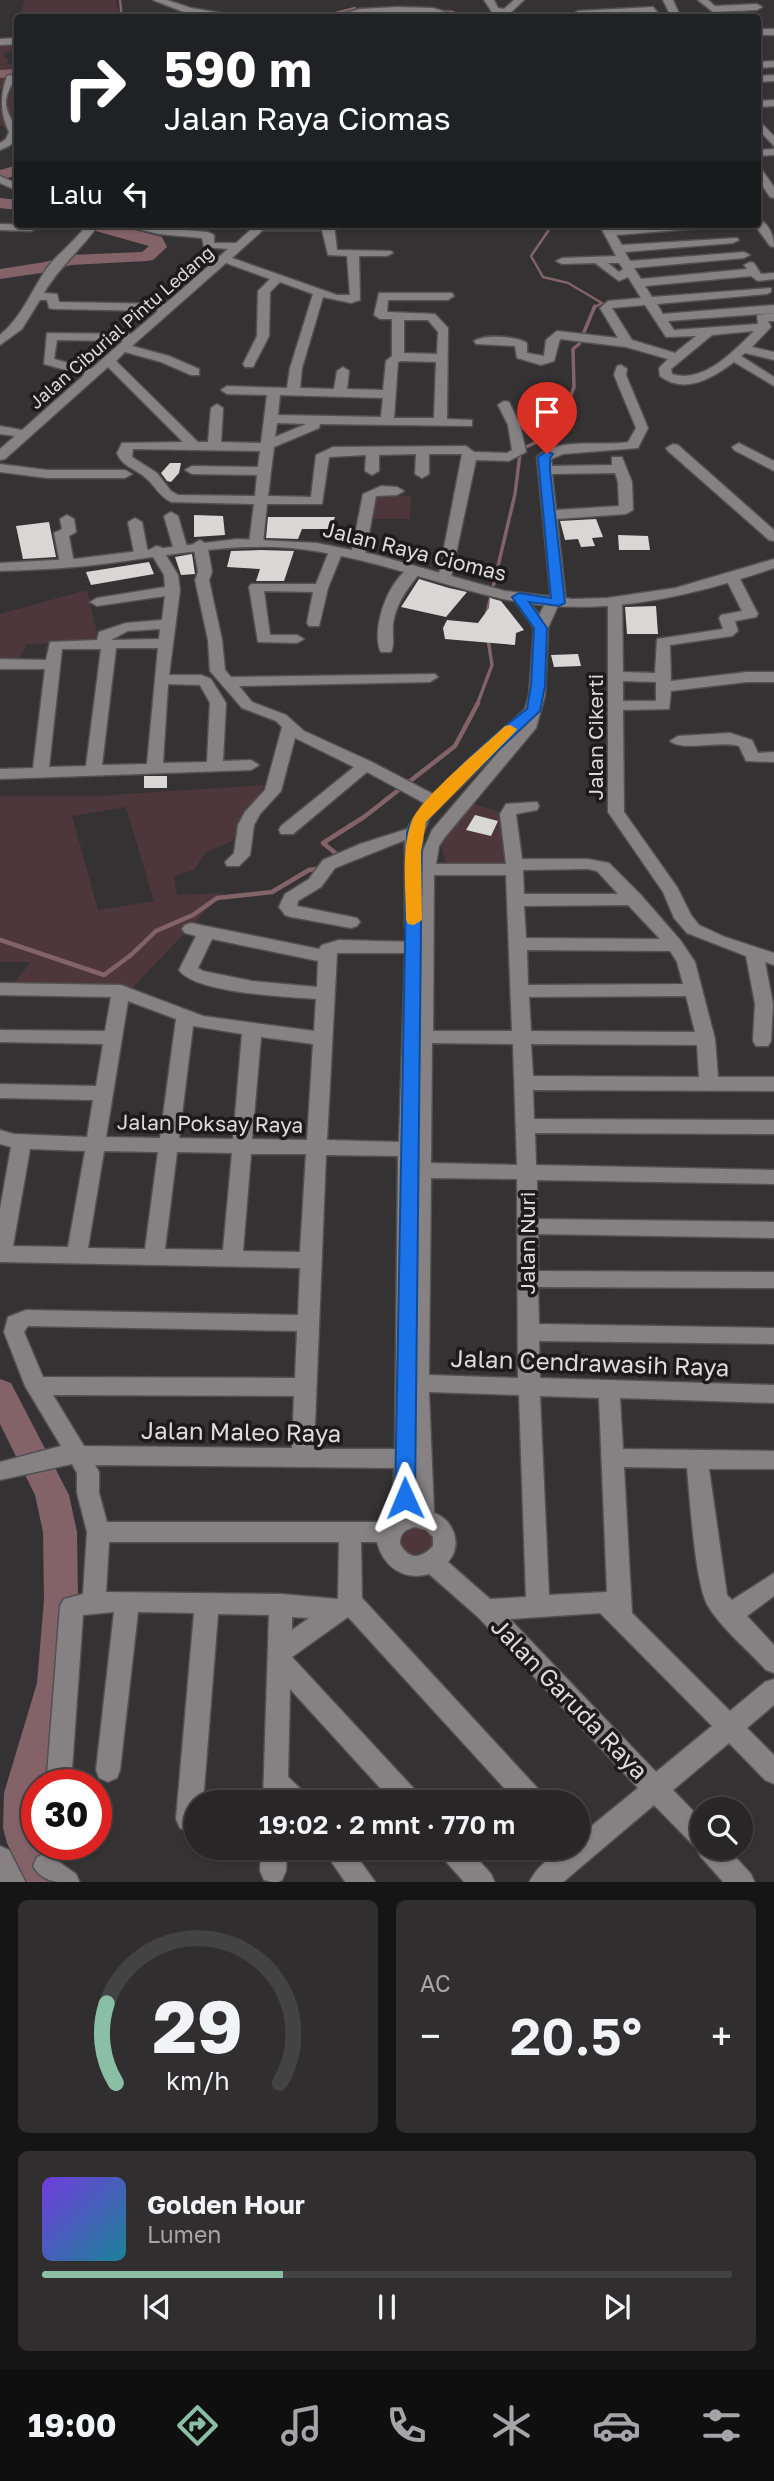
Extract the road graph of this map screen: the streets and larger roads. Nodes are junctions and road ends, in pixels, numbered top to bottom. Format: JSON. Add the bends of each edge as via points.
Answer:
{"nodes":[{"id":1,"x":158,"y":0,"type":"edge"},
{"id":2,"x":489,"y":0,"type":"edge"},
{"id":3,"x":519,"y":0,"type":"edge"},
{"id":4,"x":703,"y":0,"type":"edge"},
{"id":5,"x":743,"y":0,"type":"edge"},
{"id":6,"x":364,"y":5,"type":"edge"},
{"id":7,"x":188,"y":9,"type":"edge"},
{"id":8,"x":220,"y":14,"type":"edge"},
{"id":9,"x":446,"y":14,"type":"edge"},
{"id":10,"x":501,"y":14,"type":"edge"},
{"id":11,"x":503,"y":14,"type":"edge"},
{"id":12,"x":593,"y":14,"type":"edge"},
{"id":13,"x":656,"y":14,"type":"edge"},
{"id":14,"x":10,"y":78,"type":"dead end"},
{"id":15,"x":0,"y":98,"type":"edge"},
{"id":16,"x":770,"y":132,"type":"edge"},
{"id":17,"x":774,"y":143,"type":"edge"},
{"id":18,"x":0,"y":147,"type":"edge"},
{"id":19,"x":761,"y":178,"type":"edge"},
{"id":20,"x":771,"y":200,"type":"edge"},
{"id":21,"x":90,"y":228,"type":"edge"},
{"id":22,"x":144,"y":228,"type":"edge"},
{"id":23,"x":260,"y":228,"type":"edge"},
{"id":24,"x":328,"y":228,"type":"edge"},
{"id":25,"x":642,"y":228,"type":"edge"},
{"id":26,"x":725,"y":228,"type":"edge"},
{"id":27,"x":605,"y":230,"type":"edge"},
{"id":28,"x":733,"y":240,"type":"junction"},
{"id":29,"x":239,"y":246,"type":"junction"},
{"id":30,"x":387,"y":253,"type":"dead end"},
{"id":31,"x":353,"y":254,"type":"junction"},
{"id":32,"x":744,"y":256,"type":"junction"},
{"id":33,"x":225,"y":259,"type":"junction"},
{"id":34,"x":602,"y":259,"type":"junction"},
{"id":35,"x":562,"y":261,"type":"dead end"},
{"id":36,"x":624,"y":261,"type":"junction"},
{"id":37,"x":756,"y":275,"type":"junction"},
{"id":38,"x":774,"y":276,"type":"edge"},
{"id":39,"x":278,"y":277,"type":"junction"},
{"id":40,"x":637,"y":283,"type":"junction"},
{"id":41,"x":319,"y":292,"type":"junction"},
{"id":42,"x":36,"y":296,"type":"junction"},
{"id":43,"x":448,"y":296,"type":"dead end"},
{"id":44,"x":770,"y":296,"type":"edge"},
{"id":45,"x":648,"y":299,"type":"junction"},
{"id":46,"x":168,"y":308,"type":"junction"},
{"id":47,"x":774,"y":309,"type":"edge"},
{"id":48,"x":398,"y":316,"type":"junction"},
{"id":49,"x":659,"y":318,"type":"junction"},
{"id":50,"x":764,"y":318,"type":"edge"},
{"id":51,"x":708,"y":332,"type":"junction"},
{"id":52,"x":135,"y":338,"type":"junction"},
{"id":53,"x":0,"y":341,"type":"edge"},
{"id":54,"x":480,"y":341,"type":"dead end"},
{"id":55,"x":627,"y":343,"type":"junction"},
{"id":56,"x":124,"y":348,"type":"junction"},
{"id":57,"x":739,"y":353,"type":"junction"},
{"id":58,"x":774,"y":356,"type":"edge"},
{"id":59,"x":398,"y":358,"type":"junction"},
{"id":60,"x":443,"y":358,"type":"junction"},
{"id":61,"x":678,"y":358,"type":"junction"},
{"id":62,"x":109,"y":362,"type":"junction"},
{"id":63,"x":621,"y":369,"type":"dead end"},
{"id":64,"x":343,"y":371,"type":"dead end"},
{"id":65,"x":195,"y":372,"type":"dead end"},
{"id":66,"x":94,"y":374,"type":"junction"},
{"id":67,"x":774,"y":382,"type":"edge"},
{"id":68,"x":227,"y":390,"type":"dead end"},
{"id":69,"x":244,"y":390,"type":"junction"},
{"id":70,"x":274,"y":391,"type":"junction"},
{"id":71,"x":293,"y":391,"type":"junction"},
{"id":72,"x":340,"y":392,"type":"junction"},
{"id":73,"x":390,"y":394,"type":"junction"},
{"id":74,"x":504,"y":405,"type":"dead end"},
{"id":75,"x":217,"y":408,"type":"dead end"},
{"id":76,"x":271,"y":419,"type":"junction"},
{"id":77,"x":330,"y":421,"type":"junction"},
{"id":78,"x":385,"y":422,"type":"junction"},
{"id":79,"x":440,"y":423,"type":"junction"},
{"id":80,"x":467,"y":424,"type":"dead end"},
{"id":81,"x":0,"y":430,"type":"edge"},
{"id":82,"x":26,"y":434,"type":"junction"},
{"id":83,"x":194,"y":444,"type":"junction"},
{"id":84,"x":214,"y":445,"type":"junction"},
{"id":85,"x":266,"y":446,"type":"junction"},
{"id":86,"x":739,"y":447,"type":"dead end"},
{"id":87,"x":673,"y":448,"type":"dead end"},
{"id":88,"x":376,"y":449,"type":"junction"},
{"id":89,"x":423,"y":450,"type":"junction"},
{"id":90,"x":615,"y":450,"type":"junction"},
{"id":91,"x":0,"y":456,"type":"edge"},
{"id":92,"x":470,"y":456,"type":"junction"},
{"id":93,"x":774,"y":467,"type":"edge"},
{"id":94,"x":0,"y":468,"type":"edge"},
{"id":95,"x":620,"y":469,"type":"junction"},
{"id":96,"x":192,"y":470,"type":"dead end"},
{"id":97,"x":544,"y":470,"type":"junction"},
{"id":98,"x":263,"y":471,"type":"junction"},
{"id":99,"x":372,"y":471,"type":"dead end"},
{"id":100,"x":125,"y":474,"type":"dead end"},
{"id":101,"x":422,"y":474,"type":"dead end"},
{"id":102,"x":397,"y":491,"type":"dead end"},
{"id":103,"x":260,"y":500,"type":"junction"},
{"id":104,"x":549,"y":515,"type":"junction"},
{"id":105,"x":171,"y":516,"type":"dead end"},
{"id":106,"x":67,"y":519,"type":"dead end"},
{"id":107,"x":135,"y":522,"type":"dead end"},
{"id":108,"x":774,"y":537,"type":"edge"},
{"id":109,"x":256,"y":543,"type":"junction"},
{"id":110,"x":200,"y":544,"type":"junction"},
{"id":111,"x":180,"y":547,"type":"junction"},
{"id":112,"x":336,"y":551,"type":"junction"},
{"id":113,"x":149,"y":552,"type":"junction"},
{"id":114,"x":358,"y":555,"type":"junction"},
{"id":115,"x":774,"y":563,"type":"edge"},
{"id":116,"x":67,"y":564,"type":"junction"},
{"id":117,"x":0,"y":567,"type":"edge"},
{"id":118,"x":415,"y":570,"type":"junction"},
{"id":119,"x":732,"y":577,"type":"junction"},
{"id":120,"x":444,"y":579,"type":"junction"},
{"id":121,"x":321,"y":588,"type":"junction"},
{"id":122,"x":173,"y":590,"type":"junction"},
{"id":123,"x":512,"y":596,"type":"junction"},
{"id":124,"x":97,"y":602,"type":"dead end"},
{"id":125,"x":556,"y":602,"type":"junction"},
{"id":126,"x":615,"y":602,"type":"junction"},
{"id":127,"x":314,"y":622,"type":"dead end"},
{"id":128,"x":168,"y":624,"type":"junction"},
{"id":129,"x":541,"y":628,"type":"junction"},
{"id":130,"x":297,"y":639,"type":"dead end"},
{"id":131,"x":166,"y":642,"type":"junction"},
{"id":132,"x":107,"y":644,"type":"junction"},
{"id":133,"x":386,"y":649,"type":"dead end"},
{"id":134,"x":53,"y":665,"type":"junction"},
{"id":135,"x":0,"y":666,"type":"edge"},
{"id":136,"x":616,"y":676,"type":"junction"},
{"id":137,"x":429,"y":677,"type":"dead end"},
{"id":138,"x":774,"y":677,"type":"edge"},
{"id":139,"x":161,"y":679,"type":"junction"},
{"id":140,"x":226,"y":682,"type":"junction"},
{"id":141,"x":662,"y":683,"type":"junction"},
{"id":142,"x":615,"y":705,"type":"junction"},
{"id":143,"x":533,"y":711,"type":"junction"},
{"id":144,"x":290,"y":727,"type":"junction"},
{"id":145,"x":678,"y":741,"type":"dead end"},
{"id":146,"x":774,"y":757,"type":"edge"},
{"id":147,"x":251,"y":765,"type":"dead end"},
{"id":148,"x":366,"y":765,"type":"junction"},
{"id":149,"x":215,"y":766,"type":"junction"},
{"id":150,"x":155,"y":768,"type":"junction"},
{"id":151,"x":93,"y":771,"type":"junction"},
{"id":152,"x":40,"y":772,"type":"junction"},
{"id":153,"x":0,"y":774,"type":"edge"},
{"id":154,"x":435,"y":802,"type":"junction"},
{"id":155,"x":530,"y":806,"type":"dead end"},
{"id":156,"x":287,"y":830,"type":"dead end"},
{"id":157,"x":415,"y":832,"type":"junction"},
{"id":158,"x":233,"y":862,"type":"dead end"},
{"id":159,"x":513,"y":868,"type":"junction"},
{"id":160,"x":426,"y":869,"type":"junction"},
{"id":161,"x":635,"y":899,"type":"junction"},
{"id":162,"x":515,"y":900,"type":"junction"},
{"id":163,"x":351,"y":922,"type":"dead end"},
{"id":164,"x":517,"y":944,"type":"junction"},
{"id":165,"x":675,"y":945,"type":"junction"},
{"id":166,"x":414,"y":947,"type":"junction"},
{"id":167,"x":754,"y":951,"type":"junction"},
{"id":168,"x":327,"y":957,"type":"junction"},
{"id":169,"x":774,"y":959,"type":"edge"},
{"id":170,"x":0,"y":989,"type":"edge"},
{"id":171,"x":694,"y":990,"type":"junction"},
{"id":172,"x":121,"y":991,"type":"junction"},
{"id":173,"x":520,"y":991,"type":"junction"},
{"id":174,"x":325,"y":995,"type":"junction"},
{"id":175,"x":769,"y":1004,"type":"edge"},
{"id":176,"x":185,"y":1018,"type":"junction"},
{"id":177,"x":252,"y":1030,"type":"junction"},
{"id":178,"x":0,"y":1036,"type":"edge"},
{"id":179,"x":112,"y":1038,"type":"junction"},
{"id":180,"x":323,"y":1039,"type":"junction"},
{"id":181,"x":706,"y":1039,"type":"junction"},
{"id":182,"x":522,"y":1040,"type":"junction"},
{"id":183,"x":762,"y":1041,"type":"dead end"},
{"id":184,"x":420,"y":1047,"type":"junction"},
{"id":185,"x":523,"y":1083,"type":"junction"},
{"id":186,"x":709,"y":1084,"type":"junction"},
{"id":187,"x":774,"y":1084,"type":"edge"},
{"id":188,"x":0,"y":1091,"type":"edge"},
{"id":189,"x":103,"y":1093,"type":"junction"},
{"id":190,"x":525,"y":1126,"type":"junction"},
{"id":191,"x":774,"y":1127,"type":"edge"},
{"id":192,"x":0,"y":1137,"type":"edge"},
{"id":193,"x":22,"y":1141,"type":"junction"},
{"id":194,"x":94,"y":1144,"type":"junction"},
{"id":195,"x":169,"y":1145,"type":"junction"},
{"id":196,"x":242,"y":1146,"type":"junction"},
{"id":197,"x":316,"y":1147,"type":"junction"},
{"id":198,"x":415,"y":1149,"type":"junction"},
{"id":199,"x":414,"y":1170,"type":"junction"},
{"id":200,"x":527,"y":1174,"type":"junction"},
{"id":201,"x":774,"y":1177,"type":"edge"},
{"id":202,"x":527,"y":1226,"type":"junction"},
{"id":203,"x":774,"y":1230,"type":"edge"},
{"id":204,"x":1,"y":1253,"type":"edge"},
{"id":205,"x":77,"y":1255,"type":"junction"},
{"id":206,"x":154,"y":1257,"type":"junction"},
{"id":207,"x":232,"y":1258,"type":"junction"},
{"id":208,"x":310,"y":1260,"type":"junction"},
{"id":209,"x":527,"y":1279,"type":"junction"},
{"id":210,"x":774,"y":1280,"type":"edge"},
{"id":211,"x":13,"y":1321,"type":"edge"},
{"id":212,"x":307,"y":1323,"type":"junction"},
{"id":213,"x":528,"y":1332,"type":"junction"},
{"id":214,"x":774,"y":1336,"type":"edge"},
{"id":215,"x":412,"y":1383,"type":"junction"},
{"id":216,"x":36,"y":1386,"type":"junction"},
{"id":217,"x":305,"y":1387,"type":"junction"},
{"id":218,"x":529,"y":1388,"type":"junction"},
{"id":219,"x":609,"y":1390,"type":"junction"},
{"id":220,"x":774,"y":1394,"type":"edge"},
{"id":221,"x":70,"y":1455,"type":"junction"},
{"id":222,"x":613,"y":1458,"type":"junction"},
{"id":223,"x":303,"y":1459,"type":"junction"},
{"id":224,"x":411,"y":1459,"type":"junction"},
{"id":225,"x":697,"y":1459,"type":"junction"},
{"id":226,"x":774,"y":1461,"type":"edge"},
{"id":227,"x":4,"y":1469,"type":"edge"},
{"id":228,"x":406,"y":1523,"type":"junction"},
{"id":229,"x":98,"y":1532,"type":"junction"},
{"id":230,"x":350,"y":1532,"type":"junction"},
{"id":231,"x":433,"y":1563,"type":"junction"},
{"id":232,"x":774,"y":1583,"type":"edge"},
{"id":233,"x":94,"y":1602,"type":"junction"},
{"id":234,"x":127,"y":1602,"type":"junction"},
{"id":235,"x":206,"y":1603,"type":"junction"},
{"id":236,"x":281,"y":1604,"type":"junction"},
{"id":237,"x":344,"y":1606,"type":"junction"},
{"id":238,"x":615,"y":1606,"type":"junction"},
{"id":239,"x":538,"y":1607,"type":"junction"},
{"id":240,"x":486,"y":1610,"type":"junction"},
{"id":241,"x":729,"y":1615,"type":"junction"},
{"id":242,"x":280,"y":1656,"type":"junction"},
{"id":243,"x":774,"y":1662,"type":"edge"},
{"id":244,"x":774,"y":1690,"type":"edge"},
{"id":245,"x":729,"y":1727,"type":"junction"},
{"id":246,"x":60,"y":1769,"type":"edge"},
{"id":247,"x":107,"y":1769,"type":"edge"},
{"id":248,"x":774,"y":1772,"type":"edge"},
{"id":249,"x":655,"y":1787,"type":"junction"},
{"id":250,"x":191,"y":1790,"type":"edge"},
{"id":251,"x":276,"y":1790,"type":"edge"},
{"id":252,"x":398,"y":1790,"type":"edge"},
{"id":253,"x":521,"y":1790,"type":"edge"},
{"id":254,"x":690,"y":1825,"type":"edge"},
{"id":255,"x":590,"y":1839,"type":"edge"},
{"id":256,"x":0,"y":1859,"type":"edge"},
{"id":257,"x":345,"y":1860,"type":"edge"},
{"id":258,"x":462,"y":1860,"type":"edge"},
{"id":259,"x":565,"y":1860,"type":"edge"},
{"id":260,"x":721,"y":1860,"type":"edge"},
{"id":261,"x":46,"y":1866,"type":"dead end"},
{"id":262,"x":13,"y":1882,"type":"edge"},
{"id":263,"x":67,"y":1882,"type":"edge"},
{"id":264,"x":363,"y":1882,"type":"edge"},
{"id":265,"x":482,"y":1882,"type":"edge"},
{"id":266,"x":542,"y":1882,"type":"edge"},
{"id":267,"x":741,"y":1882,"type":"edge"}],
"edges":[{"from":1,"to":7,"type":"street"},
{"from":2,"to":10,"type":"street"},
{"from":3,"to":11,"type":"street"},
{"from":4,"to":5,"type":"street","via":[[713,9],[761,9]]},
{"from":6,"to":9,"type":"street"},
{"from":7,"to":8,"type":"street"},
{"from":12,"to":13,"type":"street","via":[[653,10]]},
{"from":14,"to":15,"type":"street"},
{"from":15,"to":18,"type":"street","via":[[14,132]]},
{"from":16,"to":17,"type":"street"},
{"from":19,"to":20,"type":"street"},
{"from":21,"to":42,"type":"street","via":[[43,281]]},
{"from":22,"to":29,"type":"street","via":[[206,234],[208,245]]},
{"from":23,"to":29,"type":"street","name":"Jalan Ciburial Pintu Ledang"},
{"from":24,"to":31,"type":"street","via":[[332,252]]},
{"from":25,"to":27,"type":"street"},
{"from":26,"to":28,"type":"street"},
{"from":27,"to":34,"type":"street"},
{"from":27,"to":36,"type":"street"},
{"from":28,"to":32,"type":"street"},
{"from":28,"to":36,"type":"street"},
{"from":29,"to":33,"type":"street","name":"Jalan Ciburial Pintu Ledang"},
{"from":30,"to":31,"type":"street"},
{"from":31,"to":41,"type":"street","via":[[356,298]]},
{"from":32,"to":36,"type":"street"},
{"from":32,"to":37,"type":"street"},
{"from":33,"to":39,"type":"street"},
{"from":33,"to":46,"type":"street","name":"Jalan Ciburial Pintu Ledang"},
{"from":34,"to":35,"type":"street"},
{"from":34,"to":36,"type":"street"},
{"from":34,"to":36,"type":"street","via":[[619,278]]},
{"from":36,"to":40,"type":"street"},
{"from":37,"to":38,"type":"street"},
{"from":37,"to":40,"type":"street"},
{"from":37,"to":44,"type":"street"},
{"from":39,"to":41,"type":"street"},
{"from":39,"to":69,"type":"street","via":[[264,290],[264,336],[247,369]]},
{"from":40,"to":45,"type":"street"},
{"from":41,"to":71,"type":"street"},
{"from":42,"to":46,"type":"street","via":[[53,297],[53,305]]},
{"from":42,"to":53,"type":"street","via":[[18,326]]},
{"from":43,"to":48,"type":"street","via":[[383,296],[380,316]]},
{"from":44,"to":45,"type":"street"},
{"from":45,"to":49,"type":"street"},
{"from":45,"to":55,"type":"street","via":[[607,305]]},
{"from":46,"to":52,"type":"street","name":"Jalan Ciburial Pintu Ledang"},
{"from":47,"to":50,"type":"street"},
{"from":48,"to":59,"type":"street"},
{"from":48,"to":60,"type":"street","via":[[431,317],[444,331]]},
{"from":49,"to":50,"type":"street"},
{"from":49,"to":51,"type":"street","via":[[673,335]]},
{"from":50,"to":51,"type":"street"},
{"from":50,"to":57,"type":"street"},
{"from":51,"to":61,"type":"street"},
{"from":52,"to":56,"type":"street","name":"Jalan Ciburial Pintu Ledang"},
{"from":52,"to":66,"type":"street","via":[[51,336],[48,360]]},
{"from":54,"to":55,"type":"street","via":[[521,343],[524,358],[547,360],[554,337]]},
{"from":55,"to":61,"type":"street"},
{"from":56,"to":62,"type":"street","name":"Jalan Ciburial Pintu Ledang"},
{"from":56,"to":65,"type":"street"},
{"from":57,"to":58,"type":"street"},
{"from":57,"to":61,"type":"street","via":[[684,382],[664,371]]},
{"from":57,"to":67,"type":"street"},
{"from":59,"to":60,"type":"street"},
{"from":59,"to":73,"type":"street","via":[[392,360]]},
{"from":60,"to":79,"type":"street"},
{"from":62,"to":66,"type":"street","name":"Jalan Ciburial Pintu Ledang"},
{"from":62,"to":83,"type":"street"},
{"from":63,"to":90,"type":"street","via":[[642,428],[633,445]]},
{"from":64,"to":72,"type":"street"},
{"from":66,"to":82,"type":"street","name":"Jalan Ciburial Pintu Ledang"},
{"from":68,"to":69,"type":"street"},
{"from":69,"to":70,"type":"street"},
{"from":70,"to":71,"type":"street"},
{"from":70,"to":76,"type":"street"},
{"from":71,"to":72,"type":"street"},
{"from":72,"to":73,"type":"street"},
{"from":73,"to":78,"type":"street"},
{"from":74,"to":92,"type":"street","via":[[519,452],[509,457]]},
{"from":75,"to":84,"type":"street"},
{"from":76,"to":77,"type":"street"},
{"from":76,"to":85,"type":"street"},
{"from":77,"to":78,"type":"street"},
{"from":77,"to":85,"type":"street","via":[[302,428]]},
{"from":78,"to":79,"type":"street"},
{"from":78,"to":88,"type":"street"},
{"from":79,"to":80,"type":"street"},
{"from":81,"to":82,"type":"street"},
{"from":82,"to":91,"type":"street","name":"Jalan Ciburial Pintu Ledang"},
{"from":83,"to":84,"type":"street"},
{"from":83,"to":103,"type":"street","via":[[131,445],[124,453],[176,499]]},
{"from":84,"to":85,"type":"street"},
{"from":85,"to":98,"type":"street"},
{"from":86,"to":93,"type":"street"},
{"from":87,"to":108,"type":"street"},
{"from":88,"to":89,"type":"street"},
{"from":88,"to":99,"type":"street"},
{"from":88,"to":103,"type":"street","via":[[340,449],[324,455],[317,501]]},
{"from":89,"to":92,"type":"street","via":[[466,450]]},
{"from":89,"to":101,"type":"street"},
{"from":90,"to":95,"type":"street"},
{"from":90,"to":97,"type":"street","via":[[551,451],[544,457]]},
{"from":92,"to":120,"type":"street"},
{"from":94,"to":100,"type":"street","via":[[47,474]]},
{"from":95,"to":97,"type":"street"},
{"from":95,"to":104,"type":"street","via":[[626,510]]},
{"from":96,"to":98,"type":"street"},
{"from":97,"to":104,"type":"street"},
{"from":98,"to":103,"type":"street"},
{"from":102,"to":114,"type":"street","via":[[370,494]]},
{"from":103,"to":109,"type":"street"},
{"from":104,"to":125,"type":"street"},
{"from":105,"to":111,"type":"street"},
{"from":106,"to":116,"type":"street","via":[[69,532],[61,533]]},
{"from":107,"to":113,"type":"street"},
{"from":109,"to":110,"type":"street","name":"Jalan Raya Ciomas"},
{"from":109,"to":112,"type":"street","name":"Jalan Raya Ciomas"},
{"from":110,"to":111,"type":"street","name":"Jalan Raya Ciomas"},
{"from":110,"to":140,"type":"street","via":[[218,671]]},
{"from":111,"to":113,"type":"street","name":"Jalan Raya Ciomas"},
{"from":112,"to":114,"type":"street","name":"Jalan Raya Ciomas"},
{"from":112,"to":121,"type":"street"},
{"from":113,"to":116,"type":"street","name":"Jalan Raya Ciomas"},
{"from":113,"to":122,"type":"street","via":[[171,575]]},
{"from":114,"to":118,"type":"street","name":"Jalan Raya Ciomas"},
{"from":115,"to":119,"type":"street","name":"Jalan Raya Ciomas"},
{"from":116,"to":117,"type":"street","name":"Jalan Raya Ciomas"},
{"from":118,"to":120,"type":"street","name":"Jalan Raya Ciomas"},
{"from":118,"to":133,"type":"street","via":[[392,599],[385,625]]},
{"from":119,"to":126,"type":"street","name":"Jalan Raya Ciomas","via":[[686,591]]},
{"from":119,"to":141,"type":"street","via":[[751,614],[726,618],[731,631],[727,633],[663,640]]},
{"from":120,"to":123,"type":"street","name":"Jalan Raya Ciomas"},
{"from":121,"to":127,"type":"street"},
{"from":121,"to":130,"type":"street","via":[[256,587],[263,639]]},
{"from":122,"to":124,"type":"street"},
{"from":122,"to":128,"type":"street"},
{"from":123,"to":125,"type":"street","name":"Jalan Raya Ciomas"},
{"from":123,"to":129,"type":"street"},
{"from":125,"to":126,"type":"street","name":"Jalan Raya Ciomas"},
{"from":125,"to":129,"type":"street"},
{"from":126,"to":136,"type":"street","name":"Jalan Cikerti"},
{"from":128,"to":131,"type":"street"},
{"from":128,"to":132,"type":"street","via":[[113,629],[104,635]]},
{"from":129,"to":143,"type":"street"},
{"from":131,"to":132,"type":"street"},
{"from":131,"to":139,"type":"street"},
{"from":132,"to":134,"type":"street","via":[[55,645]]},
{"from":132,"to":151,"type":"street"},
{"from":134,"to":135,"type":"street"},
{"from":134,"to":152,"type":"street"},
{"from":136,"to":141,"type":"street"},
{"from":136,"to":142,"type":"street","name":"Jalan Cikerti"},
{"from":137,"to":140,"type":"street"},
{"from":138,"to":141,"type":"street"},
{"from":139,"to":149,"type":"street","via":[[201,680],[216,696]]},
{"from":139,"to":150,"type":"street"},
{"from":140,"to":144,"type":"street","via":[[247,705],[281,718]]},
{"from":141,"to":142,"type":"street","via":[[662,707]]},
{"from":142,"to":167,"type":"street","name":"Jalan Cikerti","via":[[616,812],[621,821],[671,891],[682,918],[704,935]]},
{"from":143,"to":154,"type":"street"},
{"from":143,"to":160,"type":"street","via":[[528,728],[438,834]]},
{"from":144,"to":148,"type":"street"},
{"from":144,"to":158,"type":"street","via":[[273,791],[253,812],[246,825],[242,855]]},
{"from":145,"to":146,"type":"street","via":[[730,738],[746,743],[752,758]]},
{"from":147,"to":149,"type":"street"},
{"from":148,"to":154,"type":"street"},
{"from":148,"to":156,"type":"street"},
{"from":149,"to":150,"type":"street"},
{"from":150,"to":151,"type":"street"},
{"from":151,"to":152,"type":"street"},
{"from":152,"to":153,"type":"street"},
{"from":154,"to":157,"type":"street","via":[[418,821]]},
{"from":155,"to":159,"type":"street","via":[[512,808],[508,813]]},
{"from":157,"to":163,"type":"street","via":[[323,867],[316,883],[289,900],[288,907],[295,913]]},
{"from":157,"to":166,"type":"street"},
{"from":159,"to":160,"type":"street"},
{"from":159,"to":161,"type":"street","via":[[596,865],[609,871]]},
{"from":159,"to":162,"type":"street"},
{"from":160,"to":184,"type":"street"},
{"from":161,"to":162,"type":"street"},
{"from":161,"to":165,"type":"street"},
{"from":162,"to":164,"type":"street"},
{"from":164,"to":165,"type":"street"},
{"from":164,"to":173,"type":"street"},
{"from":165,"to":171,"type":"street","via":[[686,962]]},
{"from":166,"to":168,"type":"street","via":[[339,946],[328,948]]},
{"from":166,"to":184,"type":"street"},
{"from":167,"to":169,"type":"street","name":"Jalan Cikerti"},
{"from":167,"to":175,"type":"street"},
{"from":168,"to":174,"type":"street"},
{"from":168,"to":174,"type":"street","via":[[199,931],[188,970],[213,981]]},
{"from":170,"to":172,"type":"street"},
{"from":171,"to":173,"type":"street"},
{"from":171,"to":181,"type":"street"},
{"from":172,"to":176,"type":"street"},
{"from":172,"to":179,"type":"street"},
{"from":173,"to":182,"type":"street"},
{"from":174,"to":180,"type":"street"},
{"from":175,"to":183,"type":"street"},
{"from":176,"to":177,"type":"street"},
{"from":176,"to":195,"type":"street"},
{"from":177,"to":180,"type":"street"},
{"from":177,"to":196,"type":"street"},
{"from":178,"to":179,"type":"street"},
{"from":179,"to":189,"type":"street"},
{"from":180,"to":197,"type":"street"},
{"from":181,"to":182,"type":"street"},
{"from":181,"to":186,"type":"street"},
{"from":182,"to":184,"type":"street"},
{"from":182,"to":185,"type":"street"},
{"from":184,"to":198,"type":"street"},
{"from":185,"to":186,"type":"street"},
{"from":185,"to":190,"type":"street"},
{"from":186,"to":187,"type":"street"},
{"from":188,"to":189,"type":"street"},
{"from":189,"to":194,"type":"street"},
{"from":190,"to":191,"type":"street"},
{"from":190,"to":200,"type":"street"},
{"from":192,"to":193,"type":"street","name":"Jalan Poksay Raya"},
{"from":193,"to":194,"type":"street","name":"Jalan Poksay Raya"},
{"from":193,"to":204,"type":"street"},
{"from":194,"to":195,"type":"street","name":"Jalan Poksay Raya"},
{"from":194,"to":205,"type":"street"},
{"from":195,"to":196,"type":"street","name":"Jalan Poksay Raya"},
{"from":195,"to":206,"type":"street"},
{"from":196,"to":197,"type":"street","name":"Jalan Poksay Raya"},
{"from":196,"to":207,"type":"street"},
{"from":197,"to":198,"type":"street","name":"Jalan Poksay Raya"},
{"from":197,"to":208,"type":"street"},
{"from":198,"to":199,"type":"street"},
{"from":199,"to":200,"type":"street","name":"Jalan Nuri"},
{"from":199,"to":215,"type":"street"},
{"from":200,"to":201,"type":"street"},
{"from":200,"to":202,"type":"street","name":"Jalan Nuri"},
{"from":202,"to":203,"type":"street"},
{"from":202,"to":209,"type":"street","name":"Jalan Nuri"},
{"from":204,"to":205,"type":"street"},
{"from":205,"to":206,"type":"street"},
{"from":206,"to":207,"type":"street"},
{"from":207,"to":208,"type":"street"},
{"from":208,"to":212,"type":"street"},
{"from":209,"to":210,"type":"street"},
{"from":209,"to":213,"type":"street","name":"Jalan Nuri"},
{"from":211,"to":212,"type":"street"},
{"from":211,"to":216,"type":"street"},
{"from":212,"to":217,"type":"street"},
{"from":213,"to":214,"type":"street"},
{"from":213,"to":218,"type":"street","name":"Jalan Nuri"},
{"from":215,"to":218,"type":"street","name":"Jalan Cendrawasih Raya"},
{"from":215,"to":224,"type":"street"},
{"from":216,"to":217,"type":"street"},
{"from":216,"to":221,"type":"street"},
{"from":217,"to":223,"type":"street"},
{"from":218,"to":219,"type":"street","name":"Jalan Cendrawasih Raya"},
{"from":218,"to":239,"type":"street","name":"Jalan Nuri"},
{"from":219,"to":220,"type":"street","name":"Jalan Cendrawasih Raya"},
{"from":219,"to":222,"type":"street"},
{"from":221,"to":223,"type":"street","name":"Jalan Maleo Raya"},
{"from":221,"to":227,"type":"street","name":"Jalan Maleo Raya"},
{"from":221,"to":229,"type":"street","via":[[88,1472]]},
{"from":222,"to":225,"type":"street"},
{"from":222,"to":238,"type":"street"},
{"from":223,"to":224,"type":"street","name":"Jalan Maleo Raya"},
{"from":224,"to":228,"type":"street"},
{"from":225,"to":226,"type":"street"},
{"from":225,"to":241,"type":"street","via":[[712,1575],[718,1600]]},
{"from":228,"to":230,"type":"street"},
{"from":228,"to":231,"type":"street","via":[[433,1522],[444,1534],[444,1550]]},
{"from":228,"to":231,"type":"street","via":[[388,1548],[398,1561],[415,1567]]},
{"from":229,"to":230,"type":"street"},
{"from":229,"to":233,"type":"street"},
{"from":230,"to":237,"type":"street"},
{"from":231,"to":240,"type":"street","name":"Jalan Garuda Raya"},
{"from":232,"to":241,"type":"street"},
{"from":233,"to":234,"type":"street"},
{"from":233,"to":246,"type":"street","via":[[72,1606]]},
{"from":234,"to":235,"type":"street"},
{"from":234,"to":247,"type":"street"},
{"from":235,"to":236,"type":"street"},
{"from":235,"to":250,"type":"street"},
{"from":236,"to":237,"type":"street"},
{"from":236,"to":242,"type":"street"},
{"from":237,"to":242,"type":"street"},
{"from":237,"to":253,"type":"street"},
{"from":238,"to":239,"type":"street"},
{"from":238,"to":245,"type":"street"},
{"from":239,"to":240,"type":"street"},
{"from":240,"to":249,"type":"street","name":"Jalan Garuda Raya"},
{"from":241,"to":243,"type":"street"},
{"from":242,"to":251,"type":"street"},
{"from":242,"to":252,"type":"street"},
{"from":244,"to":245,"type":"street"},
{"from":245,"to":248,"type":"street"},
{"from":245,"to":249,"type":"street"},
{"from":249,"to":254,"type":"street","name":"Jalan Garuda Raya"},
{"from":249,"to":255,"type":"street"},
{"from":256,"to":262,"type":"street"},
{"from":257,"to":264,"type":"street"},
{"from":258,"to":265,"type":"street"},
{"from":259,"to":266,"type":"street"},
{"from":260,"to":267,"type":"street"},
{"from":261,"to":263,"type":"street"}]}
